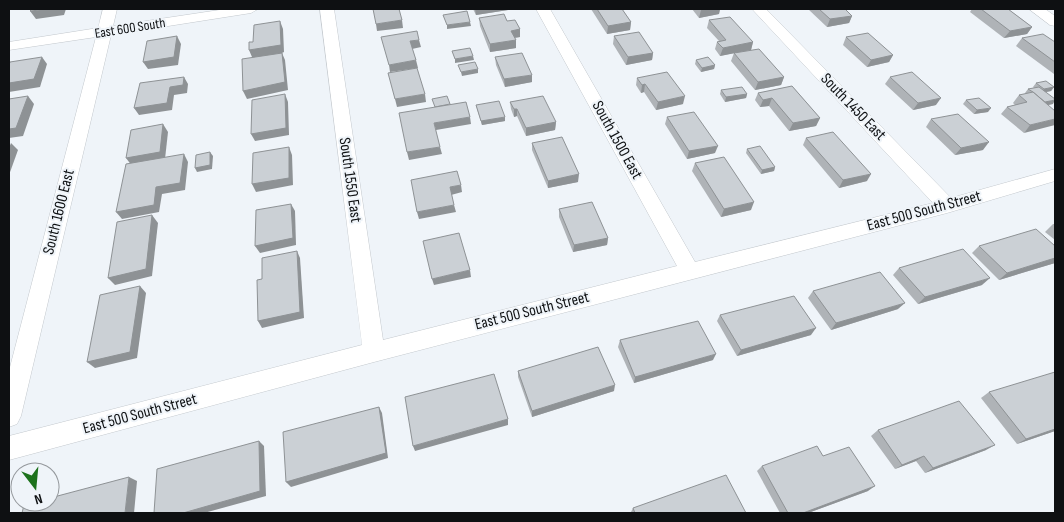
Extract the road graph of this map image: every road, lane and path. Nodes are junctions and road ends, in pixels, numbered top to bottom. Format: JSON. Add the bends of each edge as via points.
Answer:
{"nodes":[{"id":1,"x":110,"y":9,"type":"edge"},
{"id":2,"x":251,"y":9,"type":"edge"},
{"id":3,"x":327,"y":9,"type":"edge"},
{"id":4,"x":543,"y":9,"type":"edge"},
{"id":5,"x":759,"y":9,"type":"edge"},
{"id":6,"x":1036,"y":9,"type":"edge"},
{"id":7,"x":1055,"y":22,"type":"edge"},
{"id":8,"x":104,"y":32,"type":"junction"},
{"id":9,"x":9,"y":46,"type":"edge"},
{"id":10,"x":1055,"y":175,"type":"edge"},
{"id":11,"x":947,"y":206,"type":"junction"},
{"id":12,"x":690,"y":271,"type":"junction"},
{"id":13,"x":374,"y":352,"type":"junction"},
{"id":14,"x":9,"y":416,"type":"edge"},
{"id":15,"x":9,"y":448,"type":"edge"}],
"edges":[{"from":1,"to":8,"type":"street","name":"South 1600 East"},
{"from":2,"to":8,"type":"street","name":"East 600 South"},
{"from":3,"to":13,"type":"street","name":"South 1550 East"},
{"from":4,"to":12,"type":"street","name":"South 1500 East"},
{"from":5,"to":11,"type":"street","name":"South 1450 East"},
{"from":6,"to":7,"type":"street"},
{"from":8,"to":9,"type":"street","name":"East 600 South"},
{"from":8,"to":14,"type":"street","name":"South 1600 East"},
{"from":10,"to":11,"type":"street","name":"East 500 South Street"},
{"from":11,"to":12,"type":"street","name":"East 500 South Street"},
{"from":12,"to":13,"type":"street","name":"East 500 South Street"},
{"from":13,"to":15,"type":"street","name":"East 500 South Street"}]}
